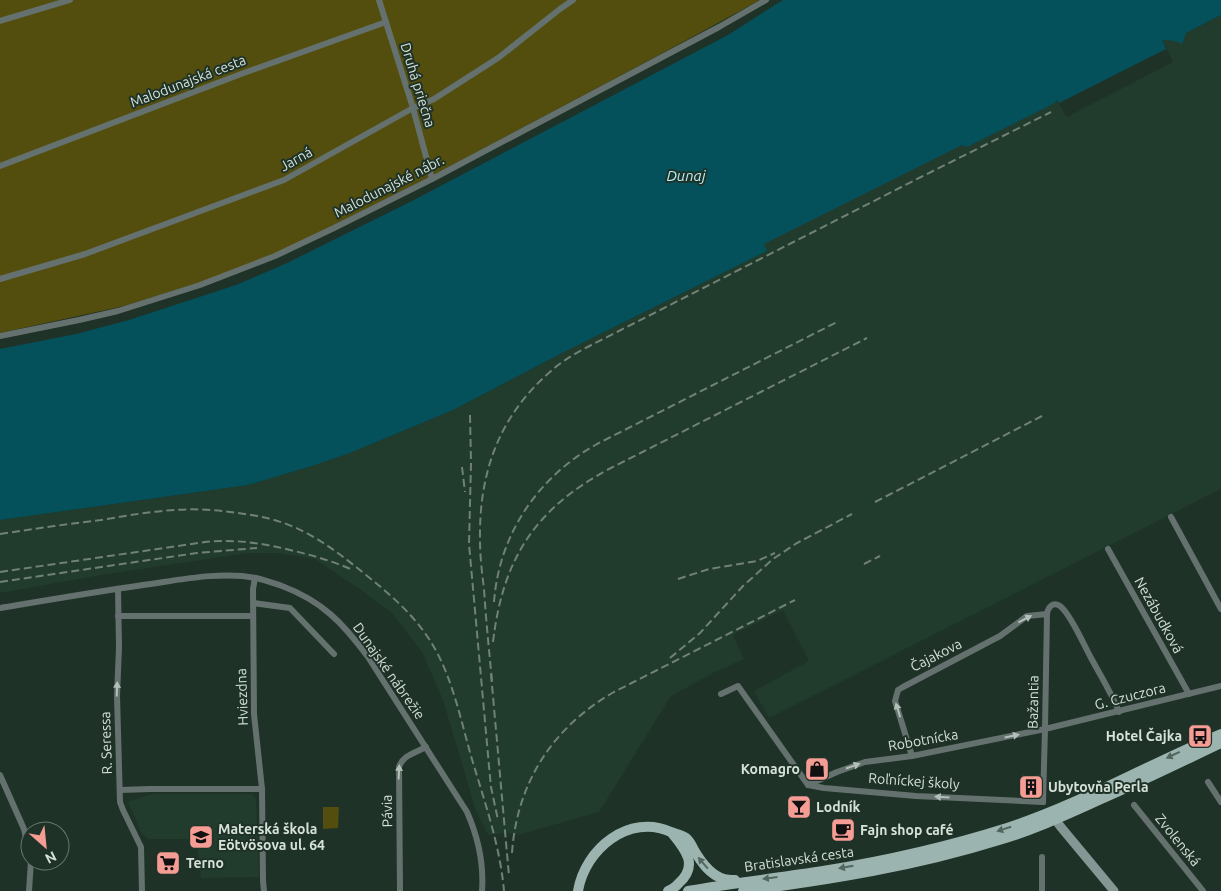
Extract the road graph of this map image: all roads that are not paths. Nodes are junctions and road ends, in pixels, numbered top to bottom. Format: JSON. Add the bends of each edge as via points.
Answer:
{"nodes":[{"id":1,"x":70,"y":0,"type":"edge"},
{"id":2,"x":379,"y":0,"type":"edge"},
{"id":3,"x":573,"y":0,"type":"edge"},
{"id":4,"x":766,"y":0,"type":"edge"},
{"id":5,"x":50,"y":3,"type":"edge"},
{"id":6,"x":0,"y":21,"type":"edge"},
{"id":7,"x":386,"y":22,"type":"junction"},
{"id":8,"x":413,"y":108,"type":"junction"},
{"id":9,"x":0,"y":166,"type":"edge"},
{"id":10,"x":432,"y":179,"type":"junction"},
{"id":11,"x":0,"y":279,"type":"edge"},
{"id":12,"x":0,"y":336,"type":"edge"},
{"id":13,"x":1171,"y":517,"type":"dead end"},
{"id":14,"x":1108,"y":549,"type":"dead end"},
{"id":15,"x":256,"y":578,"type":"junction"},
{"id":16,"x":118,"y":589,"type":"junction"},
{"id":17,"x":253,"y":604,"type":"junction"},
{"id":18,"x":0,"y":608,"type":"edge"},
{"id":19,"x":1221,"y":609,"type":"edge"},
{"id":20,"x":1046,"y":614,"type":"junction"},
{"id":21,"x":118,"y":616,"type":"junction"},
{"id":22,"x":253,"y":616,"type":"junction"},
{"id":23,"x":334,"y":654,"type":"dead end"},
{"id":24,"x":1221,"y":686,"type":"edge"},
{"id":25,"x":722,"y":694,"type":"dead end"},
{"id":26,"x":1188,"y":694,"type":"junction"},
{"id":27,"x":1119,"y":712,"type":"junction"},
{"id":28,"x":1045,"y":729,"type":"junction"},
{"id":29,"x":1221,"y":734,"type":"edge"},
{"id":30,"x":1221,"y":743,"type":"edge"},
{"id":31,"x":426,"y":747,"type":"junction"},
{"id":32,"x":912,"y":756,"type":"junction"},
{"id":33,"x":0,"y":775,"type":"edge"},
{"id":34,"x":1208,"y":782,"type":"dead end"},
{"id":35,"x":808,"y":785,"type":"junction"},
{"id":36,"x":262,"y":789,"type":"junction"},
{"id":37,"x":120,"y":790,"type":"junction"},
{"id":38,"x":1043,"y":802,"type":"junction"},
{"id":39,"x":1221,"y":802,"type":"edge"},
{"id":40,"x":1134,"y":806,"type":"dead end"},
{"id":41,"x":1052,"y":816,"type":"junction"},
{"id":42,"x":20,"y":821,"type":"edge"},
{"id":43,"x":672,"y":832,"type":"junction"},
{"id":44,"x":1042,"y":857,"type":"dead end"},
{"id":45,"x":30,"y":871,"type":"edge"},
{"id":46,"x":743,"y":886,"type":"edge"},
{"id":47,"x":29,"y":891,"type":"edge"},
{"id":48,"x":142,"y":891,"type":"edge"},
{"id":49,"x":264,"y":891,"type":"edge"},
{"id":50,"x":400,"y":891,"type":"edge"},
{"id":51,"x":482,"y":891,"type":"edge"},
{"id":52,"x":578,"y":891,"type":"edge"},
{"id":53,"x":668,"y":891,"type":"edge"},
{"id":54,"x":688,"y":891,"type":"edge"},
{"id":55,"x":1042,"y":891,"type":"edge"},
{"id":56,"x":1114,"y":891,"type":"edge"},
{"id":57,"x":1203,"y":891,"type":"edge"}],
"edges":[{"from":1,"to":5,"type":"street"},
{"from":2,"to":7,"type":"street","name":"Druhá priečna"},
{"from":3,"to":8,"type":"street","name":"Jarná","via":[[498,58],[434,99]]},
{"from":4,"to":10,"type":"street","name":"Malodunajské nábr."},
{"from":5,"to":6,"type":"street"},
{"from":7,"to":8,"type":"street","name":"Druhá priečna"},
{"from":7,"to":9,"type":"street","name":"Malodunajská cesta"},
{"from":8,"to":10,"type":"street","name":"Druhá priečna"},
{"from":8,"to":11,"type":"street","name":"Jarná","via":[[284,180],[86,254]]},
{"from":10,"to":12,"type":"street","name":"Malodunajské nábr.","via":[[241,270],[118,311]]},
{"from":13,"to":19,"type":"street"},
{"from":14,"to":26,"type":"street","name":"Nezábudková"},
{"from":15,"to":16,"type":"street","name":"Dunajské nábrežie","via":[[199,578]]},
{"from":15,"to":17,"type":"street","name":"Hviezdna"},
{"from":15,"to":31,"type":"street","name":"Dunajské nábrežie","via":[[296,592],[337,619],[368,657]]},
{"from":16,"to":18,"type":"street","name":"Dunajské nábrežie"},
{"from":16,"to":21,"type":"street","name":"R. Seressa"},
{"from":17,"to":22,"type":"street","name":"Hviezdna"},
{"from":17,"to":23,"type":"street","via":[[290,608]]},
{"from":20,"to":27,"type":"street","via":[[1048,608],[1060,606]]},
{"from":20,"to":28,"type":"street","name":"Bažantia"},
{"from":32,"to":20,"type":"street","name":"Čajakova","one_way":true,"via":[[895,701],[898,690],[1000,636],[1027,616]]},
{"from":21,"to":22,"type":"street"},
{"from":37,"to":21,"type":"street","name":"R. Seressa","one_way":true},
{"from":22,"to":36,"type":"street","name":"Hviezdna","via":[[254,714]]},
{"from":24,"to":26,"type":"street","name":"G. Czuczora"},
{"from":25,"to":35,"type":"street","via":[[738,686]]},
{"from":26,"to":27,"type":"street","name":"G. Czuczora"},
{"from":27,"to":28,"type":"street","name":"G. Czuczora"},
{"from":32,"to":28,"type":"street","name":"Robotnícka","one_way":true},
{"from":28,"to":38,"type":"street","name":"Bažantia"},
{"from":29,"to":41,"type":"main road","name":"Bratislavská cesta","one_way":true},
{"from":30,"to":41,"type":"main road","name":"Bratislavská cesta"},
{"from":50,"to":31,"type":"street","name":"Pávia","one_way":true,"via":[[399,767],[407,755]]},
{"from":31,"to":51,"type":"street","name":"Dunajské nábrežie","via":[[474,827],[481,854]]},
{"from":35,"to":32,"type":"street","name":"Robotnícka","one_way":true,"via":[[865,762]]},
{"from":33,"to":42,"type":"street"},
{"from":34,"to":39,"type":"street"},
{"from":38,"to":35,"type":"street","name":"Roľníckej školy","one_way":true,"via":[[916,796]]},
{"from":36,"to":37,"type":"street"},
{"from":36,"to":49,"type":"street","name":"Hviezdna"},
{"from":37,"to":48,"type":"street","name":"R. Seressa","via":[[120,802],[141,847]]},
{"from":38,"to":41,"type":"street"},
{"from":40,"to":57,"type":"street","name":"Zvolenská"},
{"from":41,"to":46,"type":"main road","name":"Bratislavská cesta","via":[[925,851]]},
{"from":41,"to":56,"type":"main road"},
{"from":46,"to":43,"type":"main road","one_way":true,"via":[[711,872],[701,863],[687,838]]},
{"from":43,"to":52,"type":"main road","via":[[651,827],[616,835],[589,860]]},
{"from":43,"to":53,"type":"main road","via":[[687,853],[690,868]]},
{"from":44,"to":55,"type":"street"},
{"from":45,"to":47,"type":"street"},
{"from":46,"to":54,"type":"main road","name":"Bratislavská cesta"}]}
